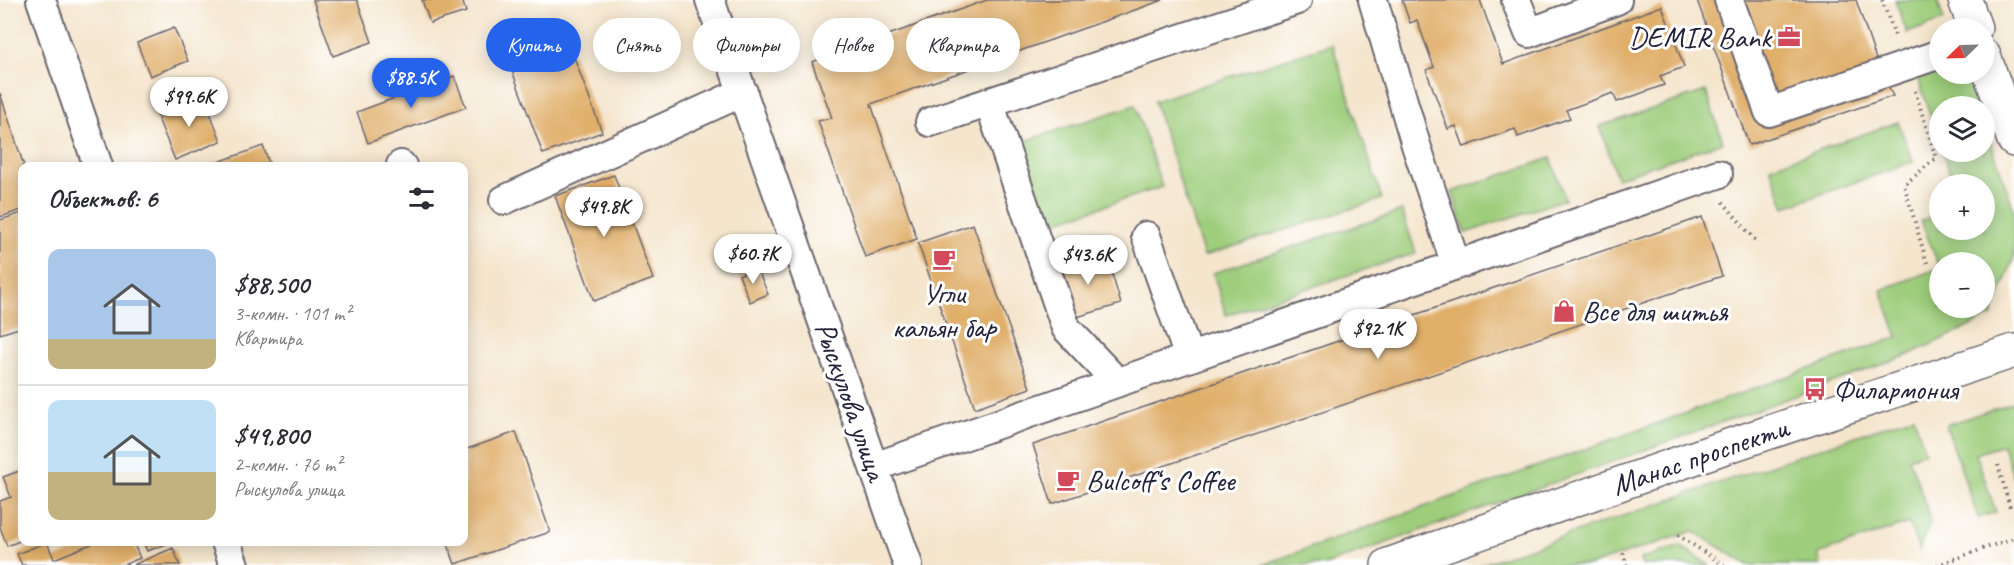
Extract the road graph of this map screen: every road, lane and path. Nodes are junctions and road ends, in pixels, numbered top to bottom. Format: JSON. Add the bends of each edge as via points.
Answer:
{"nodes":[{"id":1,"x":41,"y":0,"type":"edge"},
{"id":2,"x":710,"y":0,"type":"edge"},
{"id":3,"x":1297,"y":0,"type":"edge"},
{"id":4,"x":1373,"y":0,"type":"edge"},
{"id":5,"x":1516,"y":0,"type":"edge"},
{"id":6,"x":1617,"y":0,"type":"edge"},
{"id":7,"x":1730,"y":0,"type":"edge"},
{"id":8,"x":1882,"y":0,"type":"edge"},
{"id":9,"x":1965,"y":0,"type":"edge"},
{"id":10,"x":1971,"y":18,"type":"edge"},
{"id":11,"x":1929,"y":58,"type":"edge"},
{"id":12,"x":1906,"y":66,"type":"junction"},
{"id":13,"x":1994,"y":84,"type":"edge"},
{"id":14,"x":743,"y":92,"type":"junction"},
{"id":15,"x":989,"y":102,"type":"junction"},
{"id":16,"x":930,"y":122,"type":"dead end"},
{"id":17,"x":2014,"y":140,"type":"edge"},
{"id":18,"x":97,"y":162,"type":"edge"},
{"id":19,"x":1710,"y":177,"type":"joint"},
{"id":20,"x":504,"y":200,"type":"dead end"},
{"id":21,"x":1146,"y":236,"type":"dead end"},
{"id":22,"x":1755,"y":240,"type":"dead end"},
{"id":23,"x":1927,"y":263,"type":"dead end"},
{"id":24,"x":1456,"y":265,"type":"junction"},
{"id":25,"x":2014,"y":351,"type":"edge"},
{"id":26,"x":1189,"y":357,"type":"junction"},
{"id":27,"x":1117,"y":382,"type":"junction"},
{"id":28,"x":1998,"y":465,"type":"dead end"},
{"id":29,"x":874,"y":467,"type":"junction"},
{"id":30,"x":2011,"y":511,"type":"dead end"},
{"id":31,"x":1678,"y":536,"type":"dead end"},
{"id":32,"x":2014,"y":538,"type":"edge"},
{"id":33,"x":227,"y":546,"type":"edge"},
{"id":34,"x":1623,"y":553,"type":"dead end"},
{"id":35,"x":234,"y":565,"type":"edge"},
{"id":36,"x":908,"y":565,"type":"edge"},
{"id":37,"x":1388,"y":565,"type":"edge"},
{"id":38,"x":1627,"y":565,"type":"edge"},
{"id":39,"x":1724,"y":565,"type":"edge"},
{"id":40,"x":1937,"y":565,"type":"edge"}],
"edges":[{"from":1,"to":18,"type":"street"},
{"from":2,"to":14,"type":"street","name":"Рыскулова улица"},
{"from":3,"to":15,"type":"street"},
{"from":4,"to":24,"type":"street"},
{"from":5,"to":6,"type":"street","via":[[1529,33]]},
{"from":7,"to":12,"type":"street","via":[[1769,111]]},
{"from":8,"to":12,"type":"path"},
{"from":9,"to":10,"type":"main road"},
{"from":11,"to":12,"type":"street"},
{"from":12,"to":23,"type":"path","via":[[1936,158],[1904,185]]},
{"from":13,"to":17,"type":"main road"},
{"from":14,"to":20,"type":"street"},
{"from":14,"to":29,"type":"street","name":"Рыскулова улица"},
{"from":15,"to":16,"type":"street"},
{"from":15,"to":27,"type":"street","via":[[1066,328]]},
{"from":19,"to":22,"type":"path"},
{"from":19,"to":24,"type":"street"},
{"from":21,"to":26,"type":"street"},
{"from":24,"to":26,"type":"street"},
{"from":25,"to":37,"type":"main road","name":"Манас проспекти"},
{"from":26,"to":27,"type":"street"},
{"from":27,"to":29,"type":"street"},
{"from":28,"to":30,"type":"path"},
{"from":29,"to":36,"type":"street","name":"Рыскулова улица"},
{"from":31,"to":39,"type":"path"},
{"from":32,"to":40,"type":"path"},
{"from":33,"to":35,"type":"street"},
{"from":34,"to":38,"type":"path"}]}
